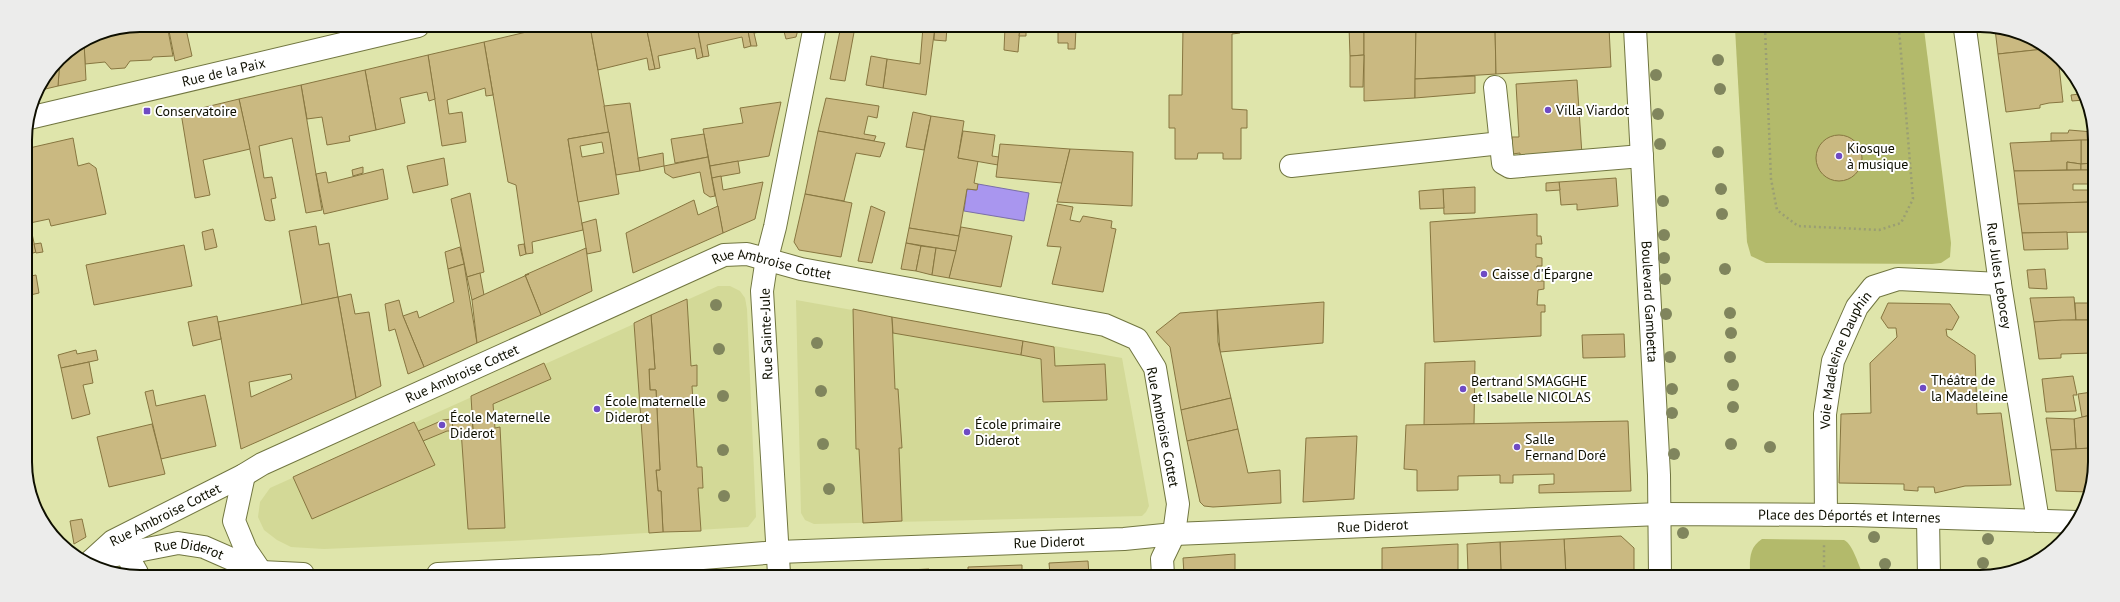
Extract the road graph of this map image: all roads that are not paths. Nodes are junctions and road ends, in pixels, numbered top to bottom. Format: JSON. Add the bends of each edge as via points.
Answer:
{"nodes":[{"id":1,"x":393,"y":32,"type":"edge"},
{"id":2,"x":813,"y":32,"type":"edge"},
{"id":3,"x":1635,"y":32,"type":"edge"},
{"id":4,"x":1965,"y":32,"type":"edge"},
{"id":5,"x":1495,"y":86,"type":"dead end"},
{"id":6,"x":35,"y":117,"type":"edge"},
{"id":7,"x":1501,"y":143,"type":"junction"},
{"id":8,"x":1642,"y":156,"type":"junction"},
{"id":9,"x":1291,"y":166,"type":"dead end"},
{"id":10,"x":767,"y":258,"type":"junction"},
{"id":11,"x":2000,"y":284,"type":"junction"},
{"id":12,"x":244,"y":475,"type":"junction"},
{"id":13,"x":1660,"y":514,"type":"junction"},
{"id":14,"x":1826,"y":515,"type":"junction"},
{"id":15,"x":1928,"y":518,"type":"junction"},
{"id":16,"x":2038,"y":521,"type":"junction"},
{"id":17,"x":2070,"y":522,"type":"edge"},
{"id":18,"x":1174,"y":534,"type":"junction"},
{"id":19,"x":119,"y":547,"type":"junction"},
{"id":20,"x":778,"y":552,"type":"junction"},
{"id":21,"x":93,"y":560,"type":"edge"},
{"id":22,"x":135,"y":570,"type":"edge"},
{"id":23,"x":252,"y":570,"type":"edge"},
{"id":24,"x":256,"y":570,"type":"edge"},
{"id":25,"x":520,"y":570,"type":"edge"},
{"id":26,"x":779,"y":570,"type":"edge"},
{"id":27,"x":1163,"y":570,"type":"edge"},
{"id":28,"x":1660,"y":570,"type":"edge"},
{"id":29,"x":1929,"y":570,"type":"edge"}],
"edges":[{"from":1,"to":6,"type":"street","name":"Rue de la Paix"},
{"from":2,"to":10,"type":"street","name":"Rue Sainte-Jule"},
{"from":3,"to":8,"type":"street","name":"Boulevard Gambetta"},
{"from":4,"to":11,"type":"street","name":"Rue Jules Lebocey"},
{"from":5,"to":7,"type":"street"},
{"from":7,"to":8,"type":"street","via":[[1503,163],[1510,167]]},
{"from":7,"to":9,"type":"street"},
{"from":8,"to":13,"type":"street","name":"Boulevard Gambetta"},
{"from":10,"to":12,"type":"street","name":"Rue Ambroise Cottet","via":[[747,254],[724,255],[262,464]]},
{"from":10,"to":18,"type":"street","name":"Rue Ambroise Cottet","via":[[801,268],[1105,325],[1137,340],[1155,368],[1178,504]]},
{"from":10,"to":20,"type":"street","name":"Rue Sainte-Jule","via":[[762,299]]},
{"from":11,"to":14,"type":"street","name":"Voie Madeleine Dauphin","via":[[1898,279],[1873,287],[1857,307],[1833,360],[1825,414]]},
{"from":11,"to":16,"type":"street","name":"Rue Jules Lebocey"},
{"from":12,"to":19,"type":"street","name":"Rue Ambroise Cottet"},
{"from":12,"to":24,"type":"street","name":"Rue Ambroise Cottet","via":[[234,521]]},
{"from":13,"to":14,"type":"street","name":"Place des Déportés et Internes"},
{"from":13,"to":18,"type":"street","name":"Rue Diderot"},
{"from":13,"to":28,"type":"street","name":"Boulevard Gambetta"},
{"from":14,"to":15,"type":"street","name":"Place des Déportés et Internes"},
{"from":15,"to":16,"type":"street","name":"Place des Déportés et Internes"},
{"from":15,"to":29,"type":"street"},
{"from":16,"to":17,"type":"street","name":"Place des Déportés et Internes"},
{"from":18,"to":20,"type":"street","name":"Rue Diderot","via":[[1124,539]]},
{"from":18,"to":27,"type":"street","name":"Rue Ambroise Cottet","via":[[1162,559]]},
{"from":19,"to":21,"type":"street","name":"Rue Diderot"},
{"from":19,"to":22,"type":"street"},
{"from":19,"to":23,"type":"street","name":"Rue Diderot","via":[[178,543],[204,547]]},
{"from":20,"to":25,"type":"street","name":"Rue Diderot"},
{"from":20,"to":26,"type":"street","name":"Rue Sainte-Jule"}]}
